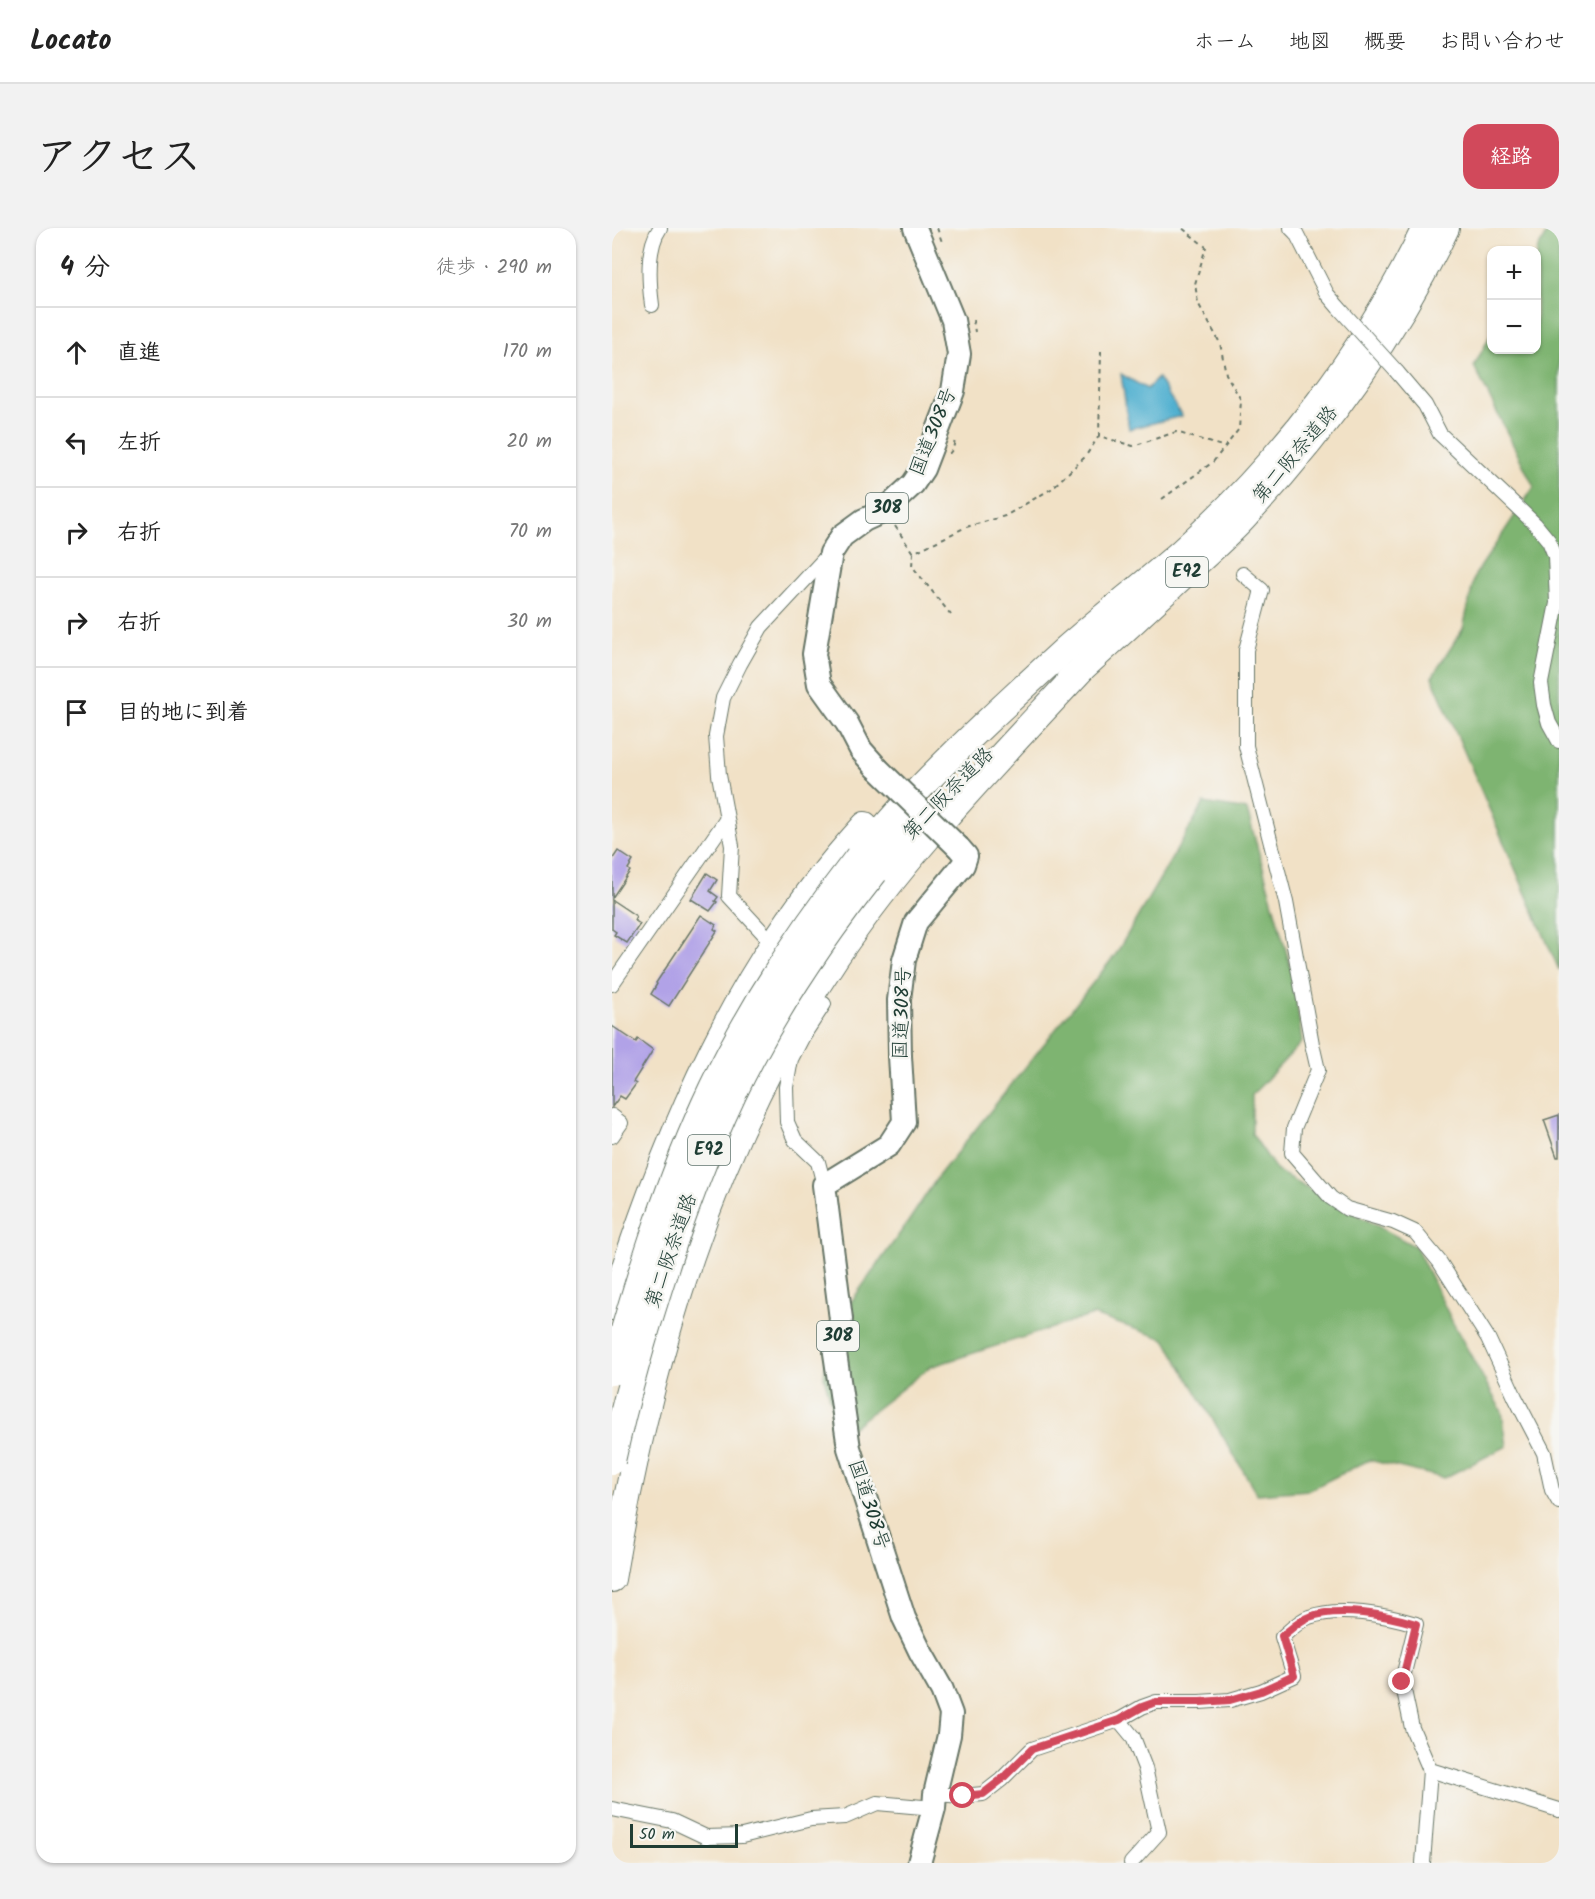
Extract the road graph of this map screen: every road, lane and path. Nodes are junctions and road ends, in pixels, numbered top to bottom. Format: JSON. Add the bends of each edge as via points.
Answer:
{"nodes":[{"id":1,"x":660,"y":228,"type":"edge"},
{"id":2,"x":915,"y":228,"type":"edge"},
{"id":3,"x":1182,"y":228,"type":"edge"},
{"id":4,"x":1291,"y":228,"type":"edge"},
{"id":5,"x":1425,"y":228,"type":"edge"},
{"id":6,"x":1446,"y":228,"type":"edge"},
{"id":7,"x":652,"y":305,"type":"dead end"},
{"id":8,"x":1101,"y":351,"type":"dead end"},
{"id":9,"x":1100,"y":436,"type":"junction"},
{"id":10,"x":1225,"y":447,"type":"junction"},
{"id":11,"x":1162,"y":499,"type":"dead end"},
{"id":12,"x":831,"y":553,"type":"junction"},
{"id":13,"x":1243,"y":574,"type":"dead end"},
{"id":14,"x":951,"y":615,"type":"dead end"},
{"id":15,"x":1062,"y":652,"type":"junction"},
{"id":16,"x":1081,"y":670,"type":"junction"},
{"id":17,"x":1559,"y":741,"type":"edge"},
{"id":18,"x":726,"y":820,"type":"junction"},
{"id":19,"x":867,"y":864,"type":"junction"},
{"id":20,"x":766,"y":937,"type":"dead end"},
{"id":21,"x":612,"y":984,"type":"edge"},
{"id":22,"x":824,"y":1004,"type":"dead end"},
{"id":23,"x":612,"y":1116,"type":"edge"},
{"id":24,"x":612,"y":1136,"type":"edge"},
{"id":25,"x":824,"y":1185,"type":"junction"},
{"id":26,"x":612,"y":1307,"type":"edge"},
{"id":27,"x":612,"y":1372,"type":"edge"},
{"id":28,"x":612,"y":1461,"type":"edge"},
{"id":29,"x":1559,"y":1502,"type":"edge"},
{"id":30,"x":612,"y":1579,"type":"edge"},
{"id":31,"x":1119,"y":1720,"type":"junction"},
{"id":32,"x":1430,"y":1770,"type":"junction"},
{"id":33,"x":935,"y":1801,"type":"junction"},
{"id":34,"x":612,"y":1809,"type":"edge"},
{"id":35,"x":1559,"y":1810,"type":"edge"},
{"id":36,"x":919,"y":1863,"type":"edge"},
{"id":37,"x":1131,"y":1863,"type":"edge"},
{"id":38,"x":1424,"y":1863,"type":"edge"}],
"edges":[{"from":1,"to":7,"type":"street","via":[[654,236],[648,277]]},
{"from":2,"to":12,"type":"highway","name":"国道308号","number":"308","via":[[953,320],[959,354],[953,391],[923,470],[913,484],[884,511],[842,536]]},
{"from":3,"to":10,"type":"path","via":[[1206,247],[1195,284],[1198,303],[1220,343],[1226,374],[1241,400],[1239,429]]},
{"from":4,"to":17,"type":"street","bridge":true,"via":[[1327,294],[1425,405],[1440,435],[1549,541],[1555,556],[1557,603],[1542,683],[1549,723]]},
{"from":5,"to":15,"type":"highway","name":"第二阪奈道路","number":"E92","via":[[1352,354],[1273,456],[1181,551]]},
{"from":6,"to":16,"type":"highway","name":"第二阪奈道路","number":"E92","via":[[1403,308],[1331,416],[1234,527]]},
{"from":8,"to":9,"type":"path"},
{"from":9,"to":10,"type":"path","via":[[1133,446],[1176,432]]},
{"from":9,"to":14,"type":"path","via":[[1085,457],[1051,489],[1005,516],[966,527],[913,553],[912,566]]},
{"from":10,"to":11,"type":"path","via":[[1213,462]]},
{"from":12,"to":18,"type":"street","via":[[761,627],[723,698],[716,736]]},
{"from":12,"to":25,"type":"highway","name":"国道308号","bridge":true,"via":[[814,654],[819,684],[861,750],[966,856],[963,865],[916,922],[904,960],[899,1000],[904,1122],[890,1145]]},
{"from":13,"to":29,"type":"street","via":[[1262,590],[1246,650],[1246,746],[1287,902],[1318,1070],[1294,1128],[1292,1153],[1331,1198],[1347,1209],[1415,1232],[1439,1261],[1488,1338],[1544,1453],[1552,1490]]},
{"from":15,"to":19,"type":"highway","name":"第二阪奈道路","number":"E92","via":[[918,790]]},
{"from":15,"to":26,"type":"highway","via":[[907,780],[844,848],[788,922],[739,999],[696,1083],[648,1198]]},
{"from":16,"to":19,"type":"highway","name":"第二阪奈道路","number":"E92"},
{"from":16,"to":30,"type":"highway","via":[[953,808],[862,921],[813,992],[755,1097],[701,1227],[662,1349],[638,1445]]},
{"from":18,"to":20,"type":"street","via":[[732,846],[729,896]]},
{"from":18,"to":21,"type":"street"},
{"from":19,"to":27,"type":"highway","name":"第二阪奈道路","number":"E92","bridge":true,"via":[[803,931],[755,1007],[711,1090],[661,1215]]},
{"from":19,"to":28,"type":"highway","name":"第二阪奈道路","number":"E92","bridge":true,"via":[[773,1018],[722,1119],[661,1281]]},
{"from":22,"to":25,"type":"street","via":[[792,1059],[786,1087],[787,1122],[795,1140],[818,1162]]},
{"from":23,"to":24,"type":"street","via":[[621,1123]]},
{"from":25,"to":33,"type":"highway","name":"国道308号","number":"308","via":[[841,1319],[835,1353],[849,1448],[904,1618],[951,1713]]},
{"from":31,"to":32,"type":"street","via":[[1156,1702],[1230,1700],[1294,1676],[1282,1636],[1308,1617],[1356,1612],[1398,1618],[1416,1624],[1402,1682],[1412,1728]]},
{"from":31,"to":33,"type":"street","via":[[1032,1749],[983,1794]]},
{"from":31,"to":37,"type":"street","via":[[1134,1737],[1159,1832]]},
{"from":32,"to":35,"type":"street"},
{"from":32,"to":38,"type":"street"},
{"from":33,"to":34,"type":"street","via":[[877,1803],[845,1817],[811,1819],[742,1836],[706,1837],[672,1821]]},
{"from":33,"to":36,"type":"highway","name":"国道308号","number":"308"}]}
